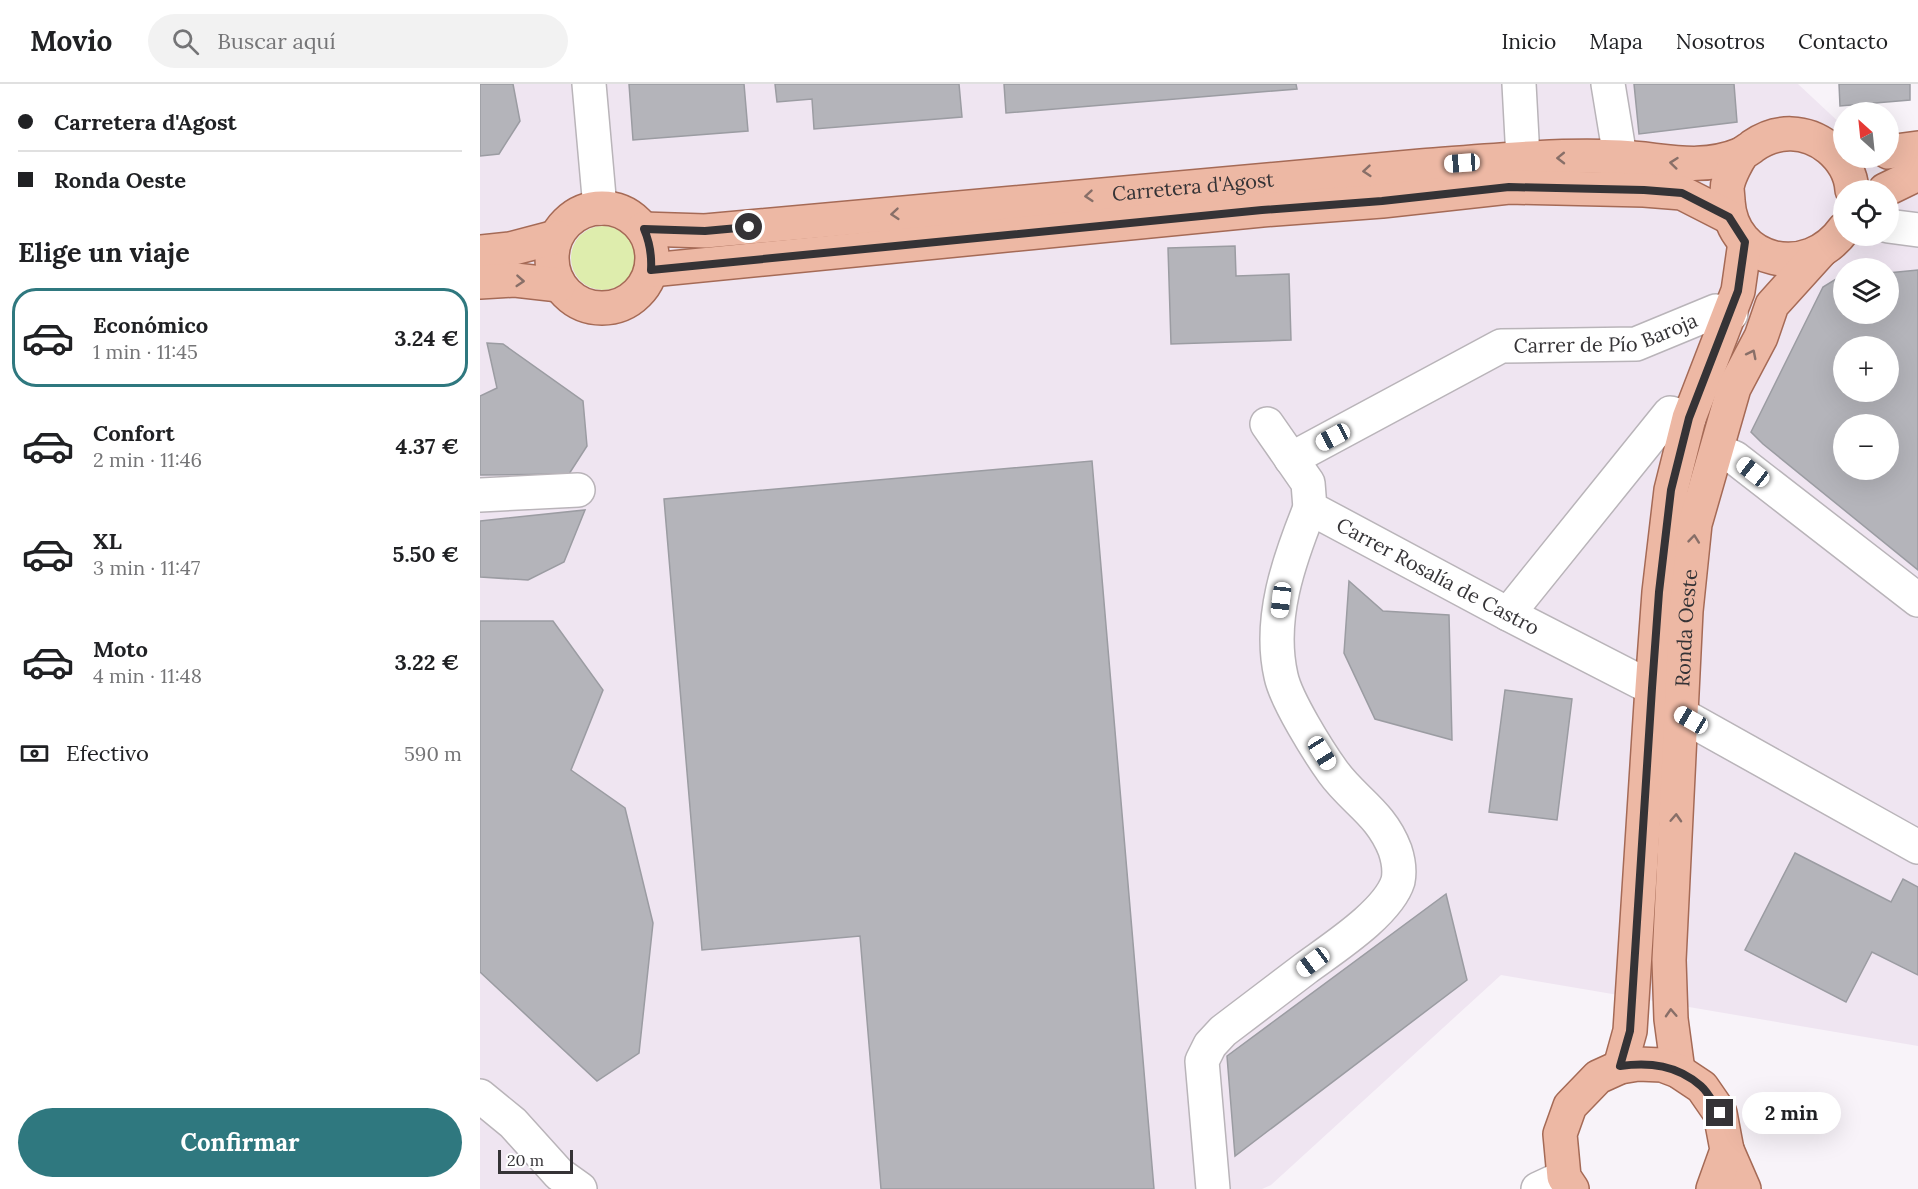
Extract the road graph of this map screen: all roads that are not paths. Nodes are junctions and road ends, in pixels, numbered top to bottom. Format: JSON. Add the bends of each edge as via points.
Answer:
{"nodes":[{"id":1,"x":589,"y":84,"type":"edge"},
{"id":2,"x":1519,"y":84,"type":"edge"},
{"id":3,"x":1608,"y":84,"type":"edge"},
{"id":4,"x":1918,"y":148,"type":"edge"},
{"id":5,"x":1833,"y":150,"type":"edge"},
{"id":6,"x":1899,"y":151,"type":"edge"},
{"id":7,"x":1742,"y":154,"type":"junction"},
{"id":8,"x":1620,"y":157,"type":"junction"},
{"id":9,"x":1523,"y":158,"type":"junction"},
{"id":10,"x":1918,"y":174,"type":"edge"},
{"id":11,"x":1899,"y":183,"type":"edge"},
{"id":12,"x":600,"y":208,"type":"junction"},
{"id":13,"x":1899,"y":227,"type":"edge"},
{"id":14,"x":644,"y":229,"type":"junction"},
{"id":15,"x":1737,"y":230,"type":"junction"},
{"id":16,"x":1918,"y":230,"type":"edge"},
{"id":17,"x":556,"y":237,"type":"junction"},
{"id":18,"x":1833,"y":242,"type":"edge"},
{"id":19,"x":480,"y":252,"type":"edge"},
{"id":20,"x":1820,"y":252,"type":"junction"},
{"id":21,"x":651,"y":270,"type":"junction"},
{"id":22,"x":480,"y":282,"type":"edge"},
{"id":23,"x":559,"y":285,"type":"junction"},
{"id":24,"x":1731,"y":314,"type":"junction"},
{"id":25,"x":1689,"y":418,"type":"junction"},
{"id":26,"x":1267,"y":424,"type":"dead end"},
{"id":27,"x":1717,"y":450,"type":"junction"},
{"id":28,"x":1291,"y":459,"type":"junction"},
{"id":29,"x":578,"y":490,"type":"dead end"},
{"id":30,"x":480,"y":495,"type":"edge"},
{"id":31,"x":1310,"y":508,"type":"junction"},
{"id":32,"x":1918,"y":600,"type":"edge"},
{"id":33,"x":1508,"y":614,"type":"junction"},
{"id":34,"x":1652,"y":688,"type":"junction"},
{"id":35,"x":1680,"y":714,"type":"junction"},
{"id":36,"x":1918,"y":848,"type":"edge"},
{"id":37,"x":1620,"y":1066,"type":"junction"},
{"id":38,"x":1678,"y":1071,"type":"junction"},
{"id":39,"x":480,"y":1096,"type":"edge"},
{"id":40,"x":1727,"y":1150,"type":"junction"},
{"id":41,"x":1558,"y":1185,"type":"edge"},
{"id":42,"x":579,"y":1189,"type":"edge"},
{"id":43,"x":1213,"y":1189,"type":"edge"},
{"id":44,"x":1713,"y":1189,"type":"edge"},
{"id":45,"x":1744,"y":1189,"type":"edge"}],
"edges":[{"from":1,"to":12,"type":"street"},
{"from":2,"to":9,"type":"street"},
{"from":3,"to":8,"type":"street"},
{"from":4,"to":6,"type":"main road"},
{"from":5,"to":7,"type":"main road","via":[[1818,139],[1791,133],[1765,138]]},
{"from":7,"to":8,"type":"main road","name":"Carretera d'Agost","one_way":true,"via":[[1688,165]]},
{"from":7,"to":15,"type":"main road","name":"Ronda Oeste","via":[[1727,184]]},
{"from":8,"to":9,"type":"main road","name":"Carretera d'Agost","one_way":true},
{"from":9,"to":14,"type":"main road","name":"Carretera d'Agost","one_way":true,"via":[[705,231]]},
{"from":10,"to":11,"type":"main road"},
{"from":12,"to":14,"type":"main road","via":[[617,210]]},
{"from":12,"to":17,"type":"main road","via":[[582,212],[567,222]]},
{"from":13,"to":16,"type":"street"},
{"from":14,"to":21,"type":"main road","via":[[651,249]]},
{"from":15,"to":20,"type":"main road","name":"Carretera d'Agost","via":[[1761,254],[1781,260],[1801,259]]},
{"from":15,"to":21,"type":"main road","name":"Carretera d'Agost","via":[[1682,193],[1509,187]]},
{"from":15,"to":24,"type":"main road","name":"Ronda Oeste","via":[[1738,291]]},
{"from":17,"to":19,"type":"main road"},
{"from":17,"to":23,"type":"main road","via":[[552,253]]},
{"from":18,"to":20,"type":"main road","name":"Ronda Oeste"},
{"from":27,"to":20,"type":"main road","name":"Ronda Oeste","one_way":true,"via":[[1734,388],[1761,337],[1772,306]]},
{"from":21,"to":23,"type":"main road","via":[[633,297],[610,307],[585,305]]},
{"from":22,"to":23,"type":"main road","one_way":true,"via":[[515,279]]},
{"from":24,"to":25,"type":"main road","name":"Ronda Oeste"},
{"from":24,"to":28,"type":"street","name":"Carrer de Pío Baroja","via":[[1716,311],[1636,344],[1501,346]]},
{"from":25,"to":33,"type":"street","via":[[1670,413]]},
{"from":25,"to":34,"type":"main road","name":"Ronda Oeste","via":[[1671,490]]},
{"from":26,"to":28,"type":"street"},
{"from":27,"to":32,"type":"street","via":[[1735,458]]},
{"from":35,"to":27,"type":"main road","name":"Ronda Oeste","one_way":true,"via":[[1695,524]]},
{"from":28,"to":31,"type":"street","via":[[1308,483]]},
{"from":29,"to":30,"type":"street"},
{"from":31,"to":33,"type":"street","name":"Carrer Rosalía de Castro"},
{"from":31,"to":43,"type":"street","via":[[1284,581],[1278,657],[1282,679],[1334,773],[1376,816],[1390,837],[1398,859],[1398,880],[1368,921],[1210,1045],[1202,1061]]},
{"from":33,"to":34,"type":"street","name":"Carrer Rosalía de Castro"},
{"from":34,"to":37,"type":"main road","name":"Ronda Oeste","via":[[1630,1031]]},
{"from":35,"to":36,"type":"street"},
{"from":38,"to":35,"type":"main road","name":"Ronda Oeste","one_way":true,"via":[[1669,960]]},
{"from":37,"to":38,"type":"main road","via":[[1662,1065]]},
{"from":37,"to":41,"type":"main road","via":[[1598,1077],[1570,1106],[1560,1134]]},
{"from":38,"to":40,"type":"main road","via":[[1702,1087],[1720,1113]]},
{"from":39,"to":42,"type":"street"},
{"from":40,"to":44,"type":"main road"},
{"from":40,"to":45,"type":"main road"}]}
